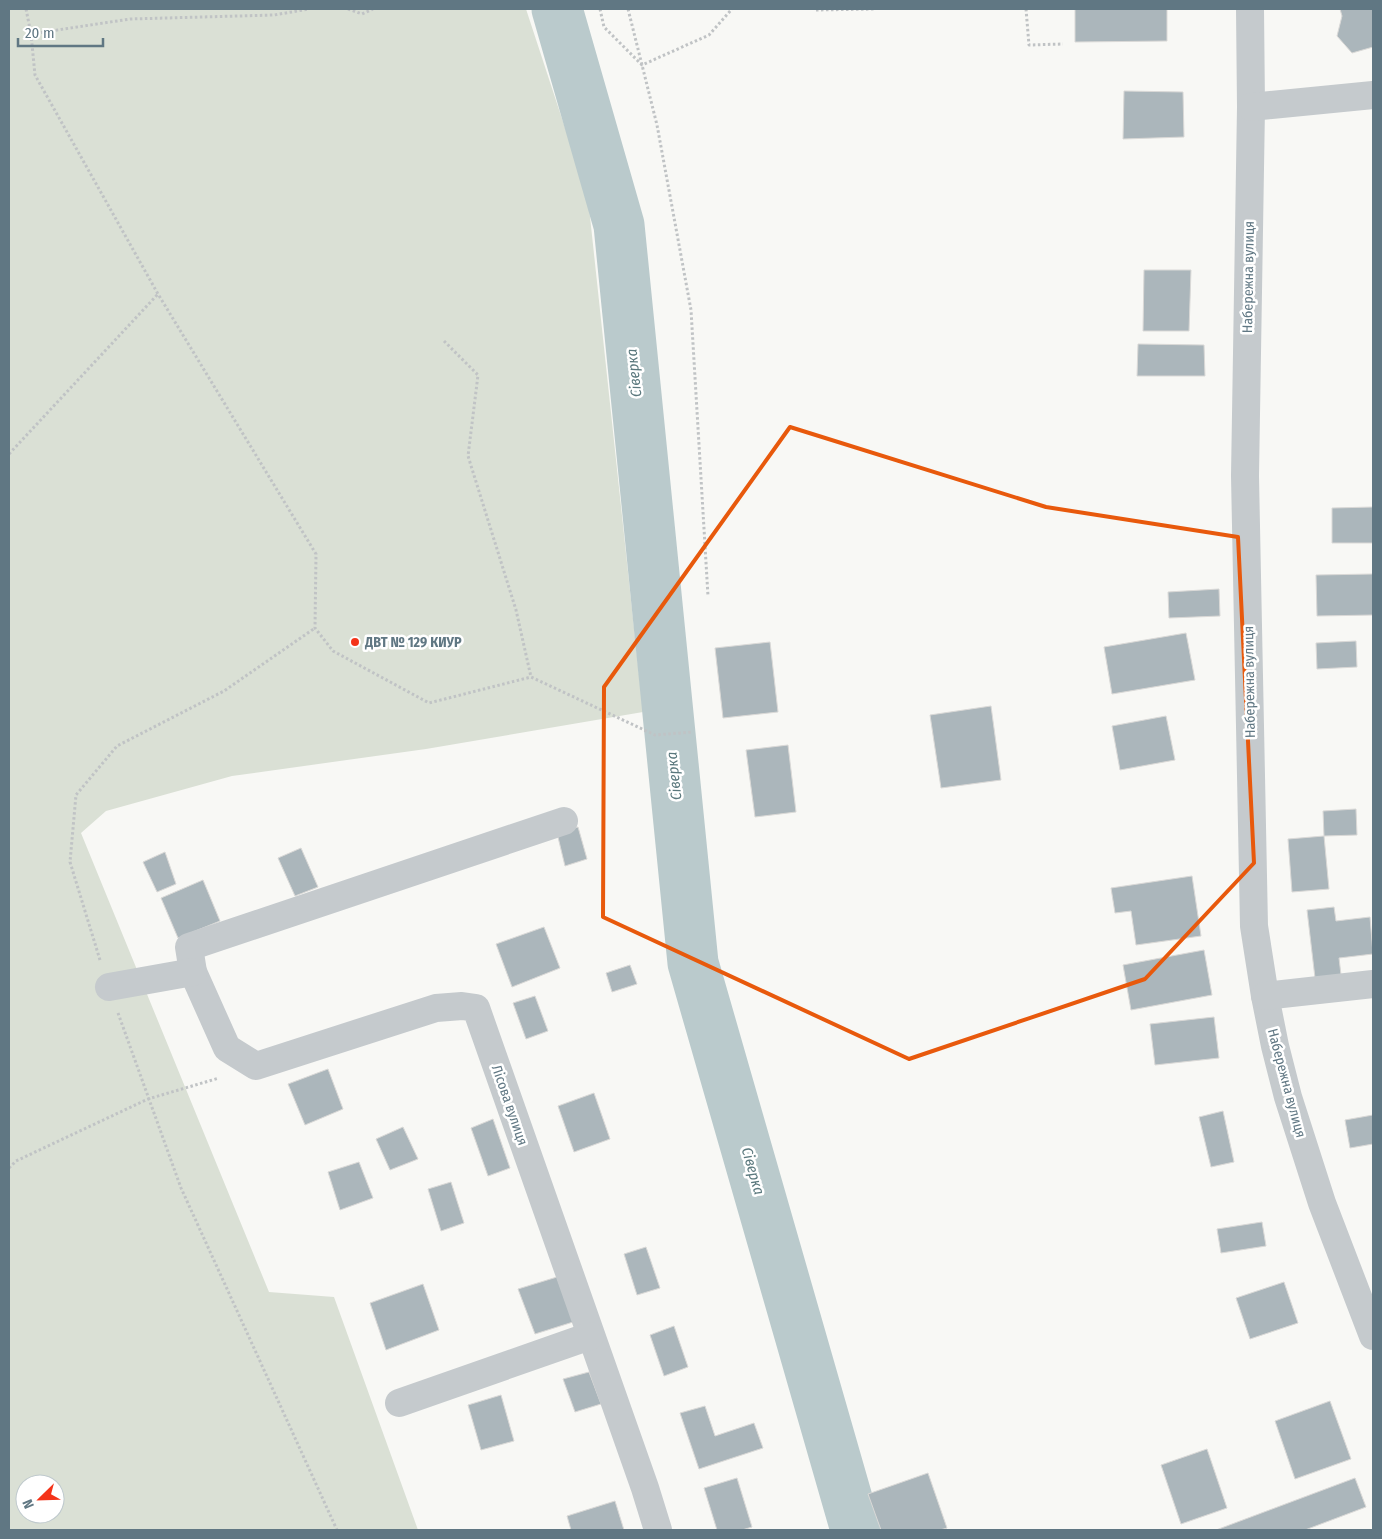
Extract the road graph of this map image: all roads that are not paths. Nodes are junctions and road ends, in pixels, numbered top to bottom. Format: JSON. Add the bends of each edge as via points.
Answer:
{"nodes":[{"id":1,"x":1250,"y":9,"type":"edge"},
{"id":2,"x":1373,"y":95,"type":"edge"},
{"id":3,"x":1251,"y":107,"type":"junction"},
{"id":4,"x":564,"y":821,"type":"dead end"},
{"id":5,"x":193,"y":972,"type":"junction"},
{"id":6,"x":1373,"y":984,"type":"edge"},
{"id":7,"x":109,"y":987,"type":"road end"},
{"id":8,"x":1265,"y":996,"type":"junction"},
{"id":9,"x":590,"y":1336,"type":"junction"},
{"id":10,"x":1373,"y":1336,"type":"edge"},
{"id":11,"x":399,"y":1403,"type":"dead end"},
{"id":12,"x":658,"y":1530,"type":"edge"}],
"edges":[{"from":1,"to":3,"type":"street","name":"Набережна вулиця"},
{"from":2,"to":3,"type":"street"},
{"from":3,"to":8,"type":"street","name":"Набережна вулиця","via":[[1245,476],[1254,926]]},
{"from":4,"to":5,"type":"street","via":[[189,947]]},
{"from":5,"to":7,"type":"street"},
{"from":5,"to":9,"type":"street","name":"Лісова вулиця","via":[[227,1048],[256,1066],[436,1008],[476,1008]]},
{"from":6,"to":8,"type":"street"},
{"from":8,"to":10,"type":"street","name":"Набережна вулиця","via":[[1288,1097],[1322,1203]]},
{"from":9,"to":11,"type":"street"},
{"from":9,"to":12,"type":"street","name":"Лісова вулиця"}]}
